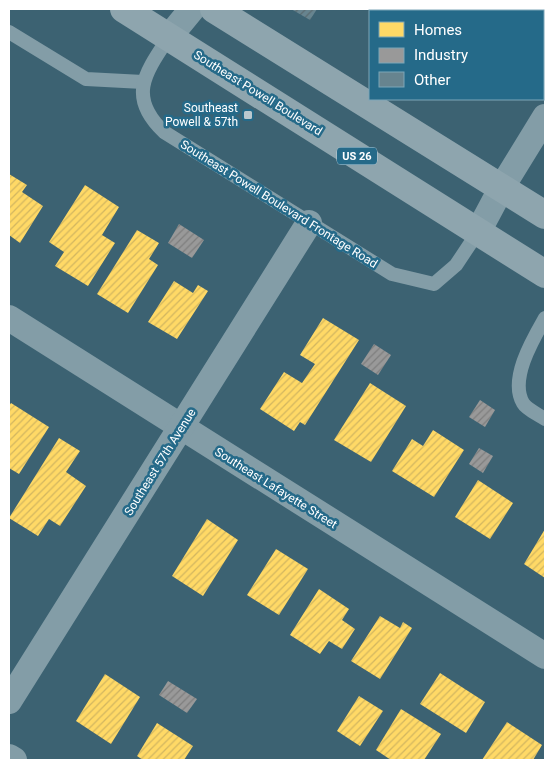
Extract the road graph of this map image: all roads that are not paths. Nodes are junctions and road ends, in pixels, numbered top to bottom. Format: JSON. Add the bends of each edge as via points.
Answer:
{"nodes":[{"id":1,"x":124,"y":9,"type":"edge"},
{"id":2,"x":192,"y":9,"type":"edge"},
{"id":3,"x":214,"y":9,"type":"edge"},
{"id":4,"x":9,"y":32,"type":"edge"},
{"id":5,"x":169,"y":37,"type":"junction"},
{"id":6,"x":143,"y":82,"type":"junction"},
{"id":7,"x":545,"y":117,"type":"edge"},
{"id":8,"x":502,"y":187,"type":"junction"},
{"id":9,"x":545,"y":215,"type":"edge"},
{"id":10,"x":309,"y":223,"type":"junction"},
{"id":11,"x":478,"y":232,"type":"junction"},
{"id":12,"x":545,"y":274,"type":"edge"},
{"id":13,"x":9,"y":318,"type":"edge"},
{"id":14,"x":545,"y":318,"type":"edge"},
{"id":15,"x":545,"y":419,"type":"edge"},
{"id":16,"x":182,"y":429,"type":"junction"},
{"id":17,"x":545,"y":656,"type":"edge"},
{"id":18,"x":9,"y":700,"type":"edge"},
{"id":19,"x":9,"y":757,"type":"edge"},
{"id":20,"x":14,"y":760,"type":"edge"}],
"edges":[{"from":1,"to":5,"type":"main road","name":"Southeast Powell Boulevard","number":"US 26"},
{"from":2,"to":5,"type":"street"},
{"from":3,"to":8,"type":"main road"},
{"from":4,"to":6,"type":"lane","via":[[86,79]]},
{"from":5,"to":6,"type":"lane"},
{"from":5,"to":11,"type":"main road","name":"Southeast Powell Boulevard","number":"US 26"},
{"from":6,"to":10,"type":"lane","name":"Southeast Powell Boulevard Frontage Road","via":[[144,104],[151,120],[164,132]]},
{"from":7,"to":8,"type":"street"},
{"from":8,"to":9,"type":"main road"},
{"from":8,"to":11,"type":"street"},
{"from":10,"to":11,"type":"lane","name":"Southeast Powell Boulevard Frontage Road","via":[[392,274],[434,284],[456,265]]},
{"from":10,"to":16,"type":"street","name":"Southeast 57th Avenue"},
{"from":11,"to":12,"type":"main road","name":"Southeast Powell Boulevard","number":"US 26"},
{"from":13,"to":16,"type":"street","name":"Southeast Lafayette Street"},
{"from":14,"to":15,"type":"lane","via":[[531,343],[517,384],[523,404]]},
{"from":16,"to":17,"type":"street","name":"Southeast Lafayette Street"},
{"from":16,"to":18,"type":"street","name":"Southeast 57th Avenue"},
{"from":19,"to":20,"type":"street"}]}
